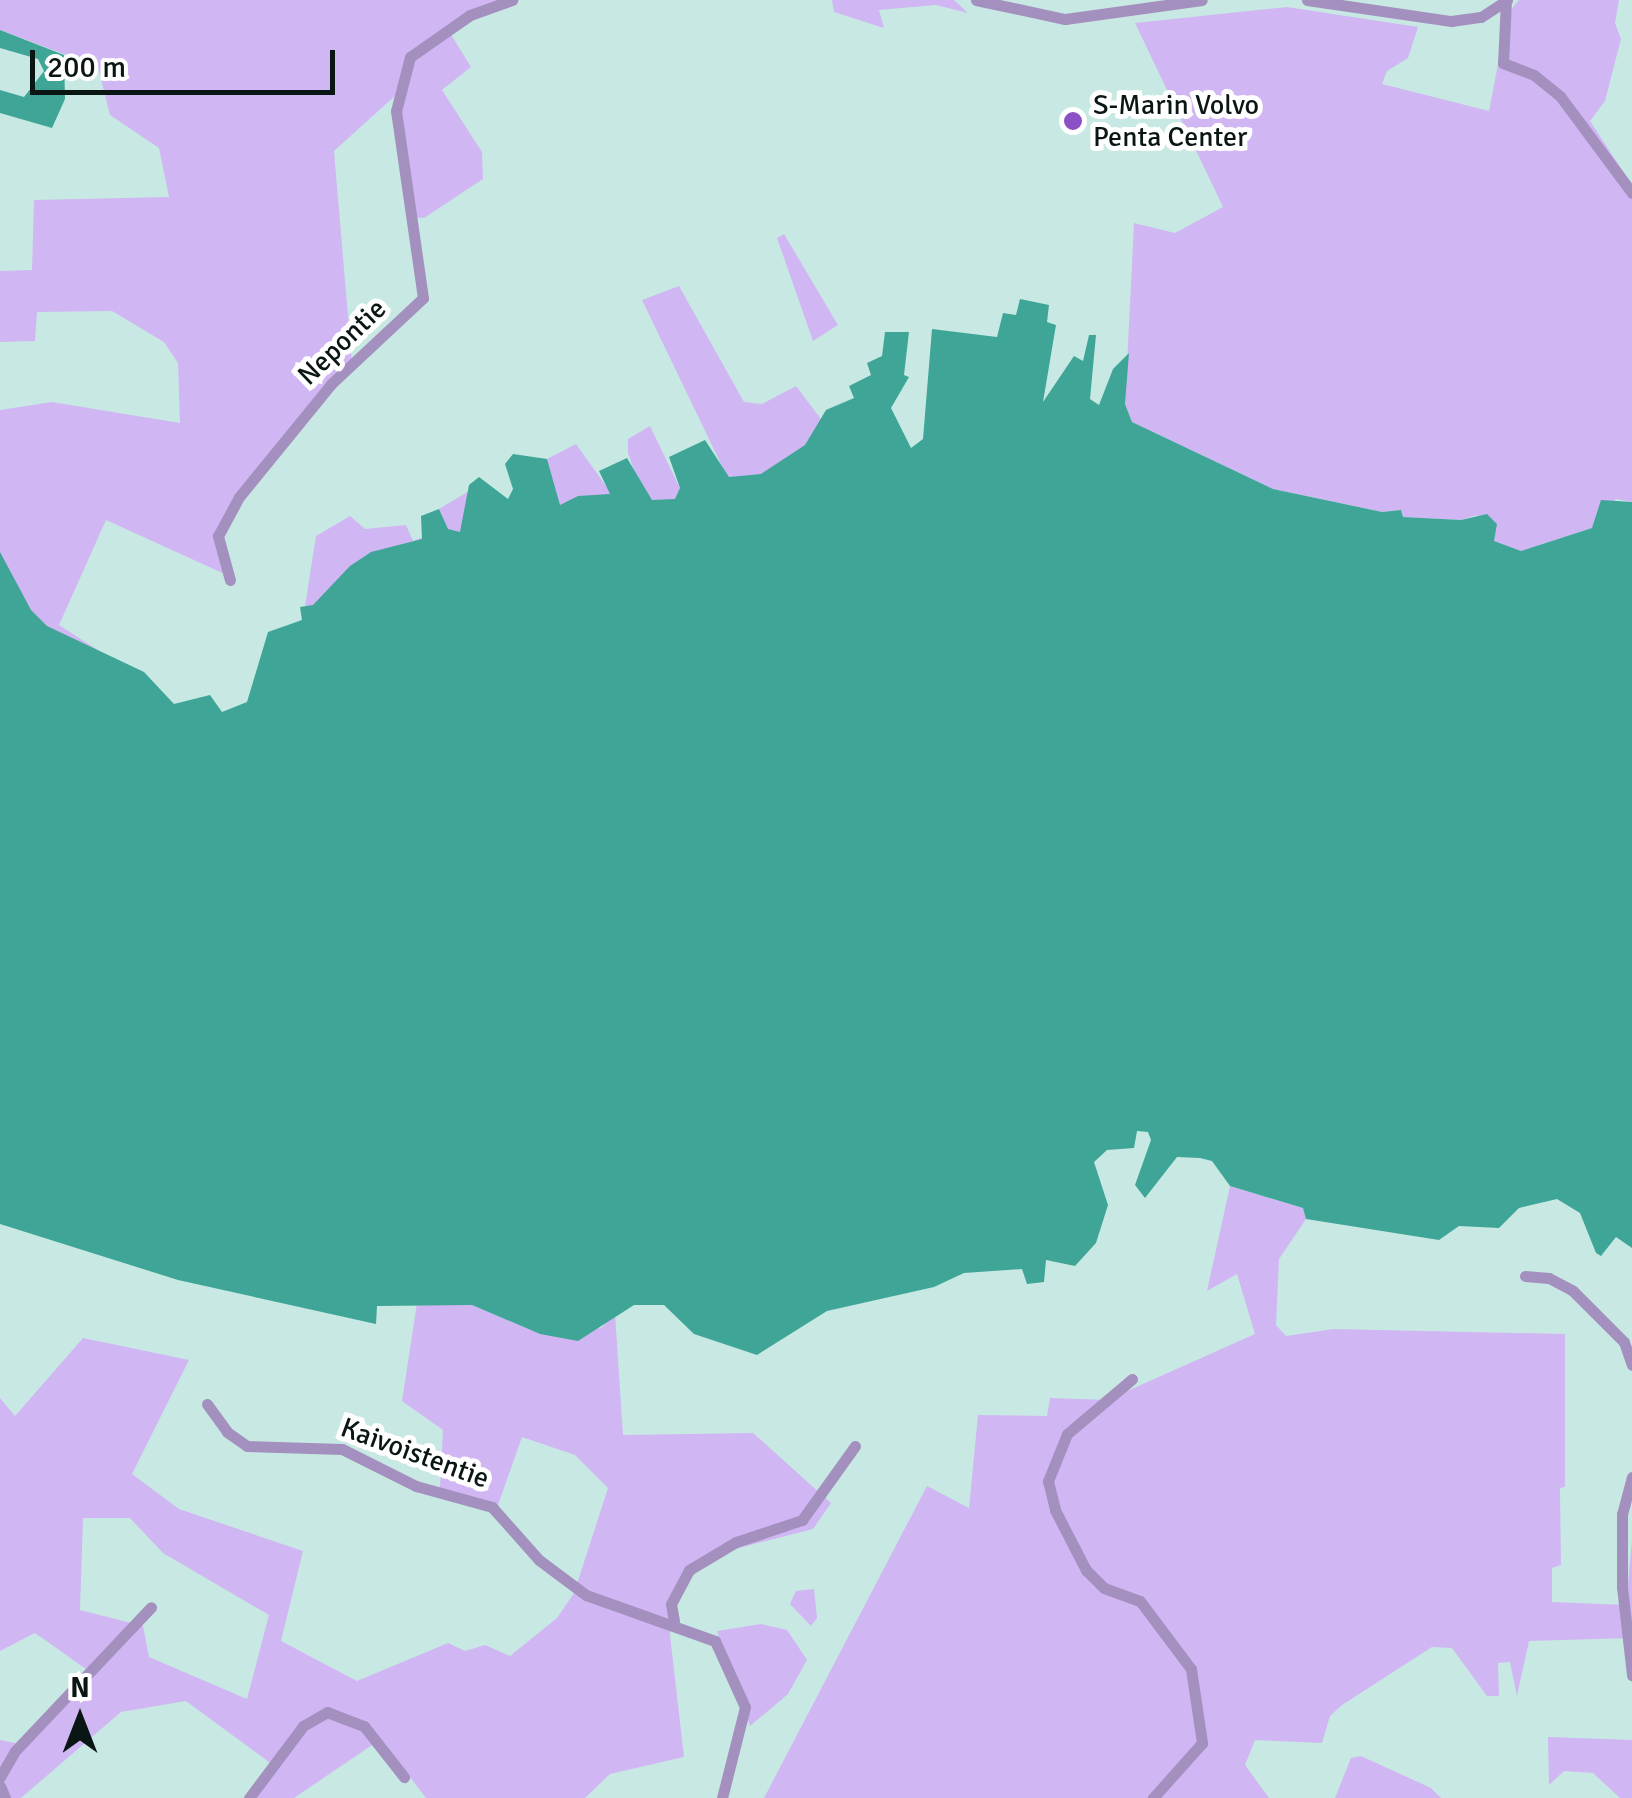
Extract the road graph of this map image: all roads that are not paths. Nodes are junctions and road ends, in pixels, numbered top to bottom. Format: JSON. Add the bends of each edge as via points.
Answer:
{"nodes":[{"id":1,"x":512,"y":0,"type":"edge"},
{"id":2,"x":976,"y":0,"type":"edge"},
{"id":3,"x":1202,"y":0,"type":"edge"},
{"id":4,"x":1307,"y":0,"type":"edge"},
{"id":5,"x":1506,"y":0,"type":"edge"},
{"id":6,"x":1632,"y":194,"type":"edge"},
{"id":7,"x":230,"y":580,"type":"dead end"},
{"id":8,"x":1525,"y":1276,"type":"dead end"},
{"id":9,"x":1632,"y":1366,"type":"edge"},
{"id":10,"x":1132,"y":1379,"type":"dead end"},
{"id":11,"x":207,"y":1404,"type":"dead end"},
{"id":12,"x":855,"y":1446,"type":"dead end"},
{"id":13,"x":1632,"y":1477,"type":"edge"},
{"id":14,"x":1629,"y":1538,"type":"edge"},
{"id":15,"x":150,"y":1607,"type":"dead end"},
{"id":16,"x":674,"y":1621,"type":"junction"},
{"id":17,"x":1632,"y":1675,"type":"edge"},
{"id":18,"x":0,"y":1777,"type":"edge"},
{"id":19,"x":404,"y":1777,"type":"dead end"},
{"id":20,"x":0,"y":1786,"type":"edge"},
{"id":21,"x":5,"y":1798,"type":"edge"},
{"id":22,"x":249,"y":1798,"type":"edge"},
{"id":23,"x":722,"y":1798,"type":"edge"},
{"id":24,"x":1153,"y":1798,"type":"edge"}],
"edges":[{"from":1,"to":7,"type":"street","name":"Nepontie","via":[[470,14],[410,57],[396,110],[423,298],[305,413],[239,497],[218,536]]},
{"from":2,"to":3,"type":"street","via":[[1065,19]]},
{"from":4,"to":5,"type":"street","via":[[1451,21],[1481,17]]},
{"from":5,"to":6,"type":"street","via":[[1503,64],[1534,75],[1560,96]]},
{"from":8,"to":9,"type":"street","via":[[1572,1290],[1624,1342]]},
{"from":10,"to":24,"type":"street","via":[[1067,1434],[1052,1459],[1049,1492],[1086,1570],[1104,1588],[1140,1601],[1191,1668],[1202,1743]]},
{"from":11,"to":16,"type":"street","name":"Kaivoistentie","via":[[226,1432],[246,1446],[342,1448],[416,1486],[492,1507],[539,1560],[586,1595]]},
{"from":12,"to":16,"type":"street","via":[[802,1520],[697,1562],[671,1604]]},
{"from":13,"to":14,"type":"street","via":[[1622,1514]]},
{"from":14,"to":17,"type":"street","via":[[1623,1618]]},
{"from":15,"to":18,"type":"street","via":[[14,1751]]},
{"from":16,"to":23,"type":"street","name":"Kaivoistentie","via":[[721,1646],[745,1707]]},
{"from":19,"to":22,"type":"street","via":[[364,1726],[327,1712],[304,1726]]},
{"from":20,"to":21,"type":"street"}]}
